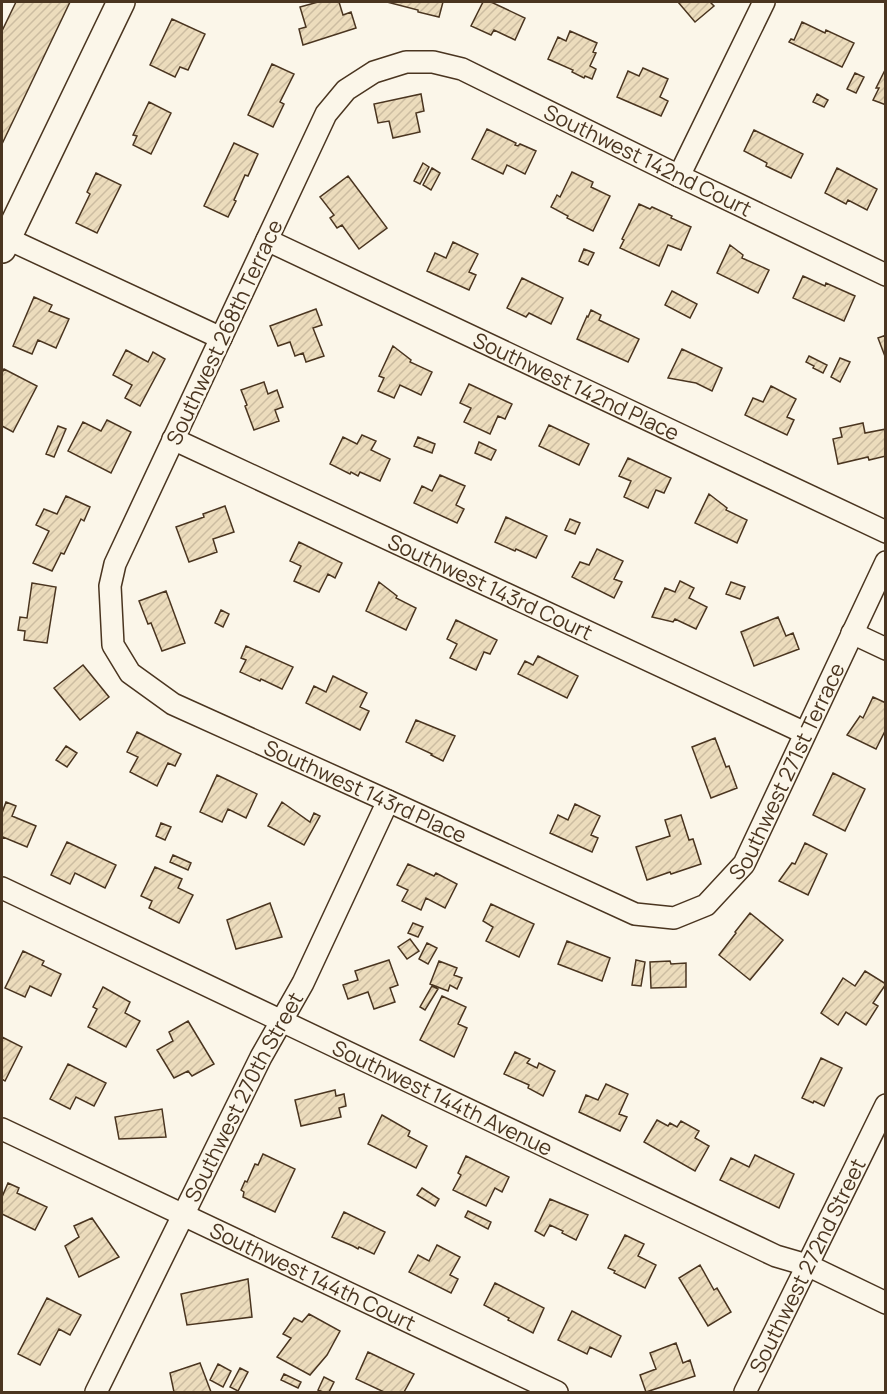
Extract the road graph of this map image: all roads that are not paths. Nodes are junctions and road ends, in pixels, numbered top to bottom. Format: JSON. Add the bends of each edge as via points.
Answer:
{"nodes":[{"id":1,"x":121,"y":2,"type":"edge"},
{"id":2,"x":764,"y":2,"type":"edge"},
{"id":3,"x":406,"y":62,"type":"joint"},
{"id":4,"x":679,"y":176,"type":"junction"},
{"id":5,"x":3,"y":240,"type":"edge"},
{"id":6,"x":267,"y":240,"type":"junction"},
{"id":7,"x":885,"y":275,"type":"edge"},
{"id":8,"x":221,"y":338,"type":"junction"},
{"id":9,"x":173,"y":439,"type":"junction"},
{"id":10,"x":885,"y":532,"type":"edge"},
{"id":11,"x":885,"y":562,"type":"edge"},
{"id":12,"x":852,"y":633,"type":"junction"},
{"id":13,"x":113,"y":645,"type":"joint"},
{"id":14,"x":885,"y":649,"type":"edge"},
{"id":15,"x":805,"y":733,"type":"junction"},
{"id":16,"x":388,"y":801,"type":"junction"},
{"id":17,"x":2,"y":888,"type":"edge"},
{"id":18,"x":635,"y":914,"type":"joint"},
{"id":19,"x":281,"y":1021,"type":"junction"},
{"id":20,"x":885,"y":1105,"type":"edge"},
{"id":21,"x":2,"y":1129,"type":"edge"},
{"id":22,"x":183,"y":1215,"type":"junction"},
{"id":23,"x":807,"y":1265,"type":"junction"},
{"id":24,"x":885,"y":1303,"type":"edge"},
{"id":25,"x":96,"y":1392,"type":"edge"},
{"id":26,"x":557,"y":1392,"type":"edge"},
{"id":27,"x":745,"y":1392,"type":"edge"}],
"edges":[{"from":1,"to":5,"type":"main road"},
{"from":2,"to":4,"type":"street"},
{"from":3,"to":4,"type":"street","name":"Southwest 142nd Court","via":[[433,62],[462,69]]},
{"from":3,"to":6,"type":"street","name":"Southwest 268th Terrace","via":[[374,72],[346,90],[326,114]]},
{"from":4,"to":7,"type":"street","name":"Southwest 142nd Court"},
{"from":5,"to":8,"type":"street"},
{"from":6,"to":8,"type":"street","name":"Southwest 268th Terrace"},
{"from":6,"to":10,"type":"street","name":"Southwest 142nd Place"},
{"from":8,"to":9,"type":"street","name":"Southwest 268th Terrace"},
{"from":9,"to":13,"type":"street","name":"Southwest 268th Terrace","via":[[115,564],[110,586]]},
{"from":9,"to":15,"type":"street","name":"Southwest 143rd Court"},
{"from":11,"to":12,"type":"street","name":"Southwest 271st Terrace"},
{"from":12,"to":14,"type":"street"},
{"from":12,"to":15,"type":"street","name":"Southwest 271st Terrace"},
{"from":13,"to":16,"type":"street","name":"Southwest 143rd Place","via":[[130,673],[173,704]]},
{"from":15,"to":18,"type":"street","name":"Southwest 271st Terrace","via":[[744,864],[706,905],[674,918]]},
{"from":16,"to":18,"type":"street","name":"Southwest 143rd Place"},
{"from":16,"to":19,"type":"street","name":"Southwest 270th Street","via":[[303,984]]},
{"from":17,"to":19,"type":"street","name":"Southwest 144th Avenue"},
{"from":19,"to":22,"type":"street","name":"Southwest 270th Street"},
{"from":19,"to":23,"type":"street","name":"Southwest 144th Avenue","via":[[776,1256]]},
{"from":20,"to":23,"type":"street","name":"Southwest 272nd Street"},
{"from":21,"to":22,"type":"street","name":"Southwest 144th Court"},
{"from":22,"to":25,"type":"street","name":"Southwest 270th Street"},
{"from":22,"to":26,"type":"street","name":"Southwest 144th Court"},
{"from":23,"to":24,"type":"street","name":"Southwest 144th Avenue"},
{"from":23,"to":27,"type":"street","name":"Southwest 272nd Street"}]}
